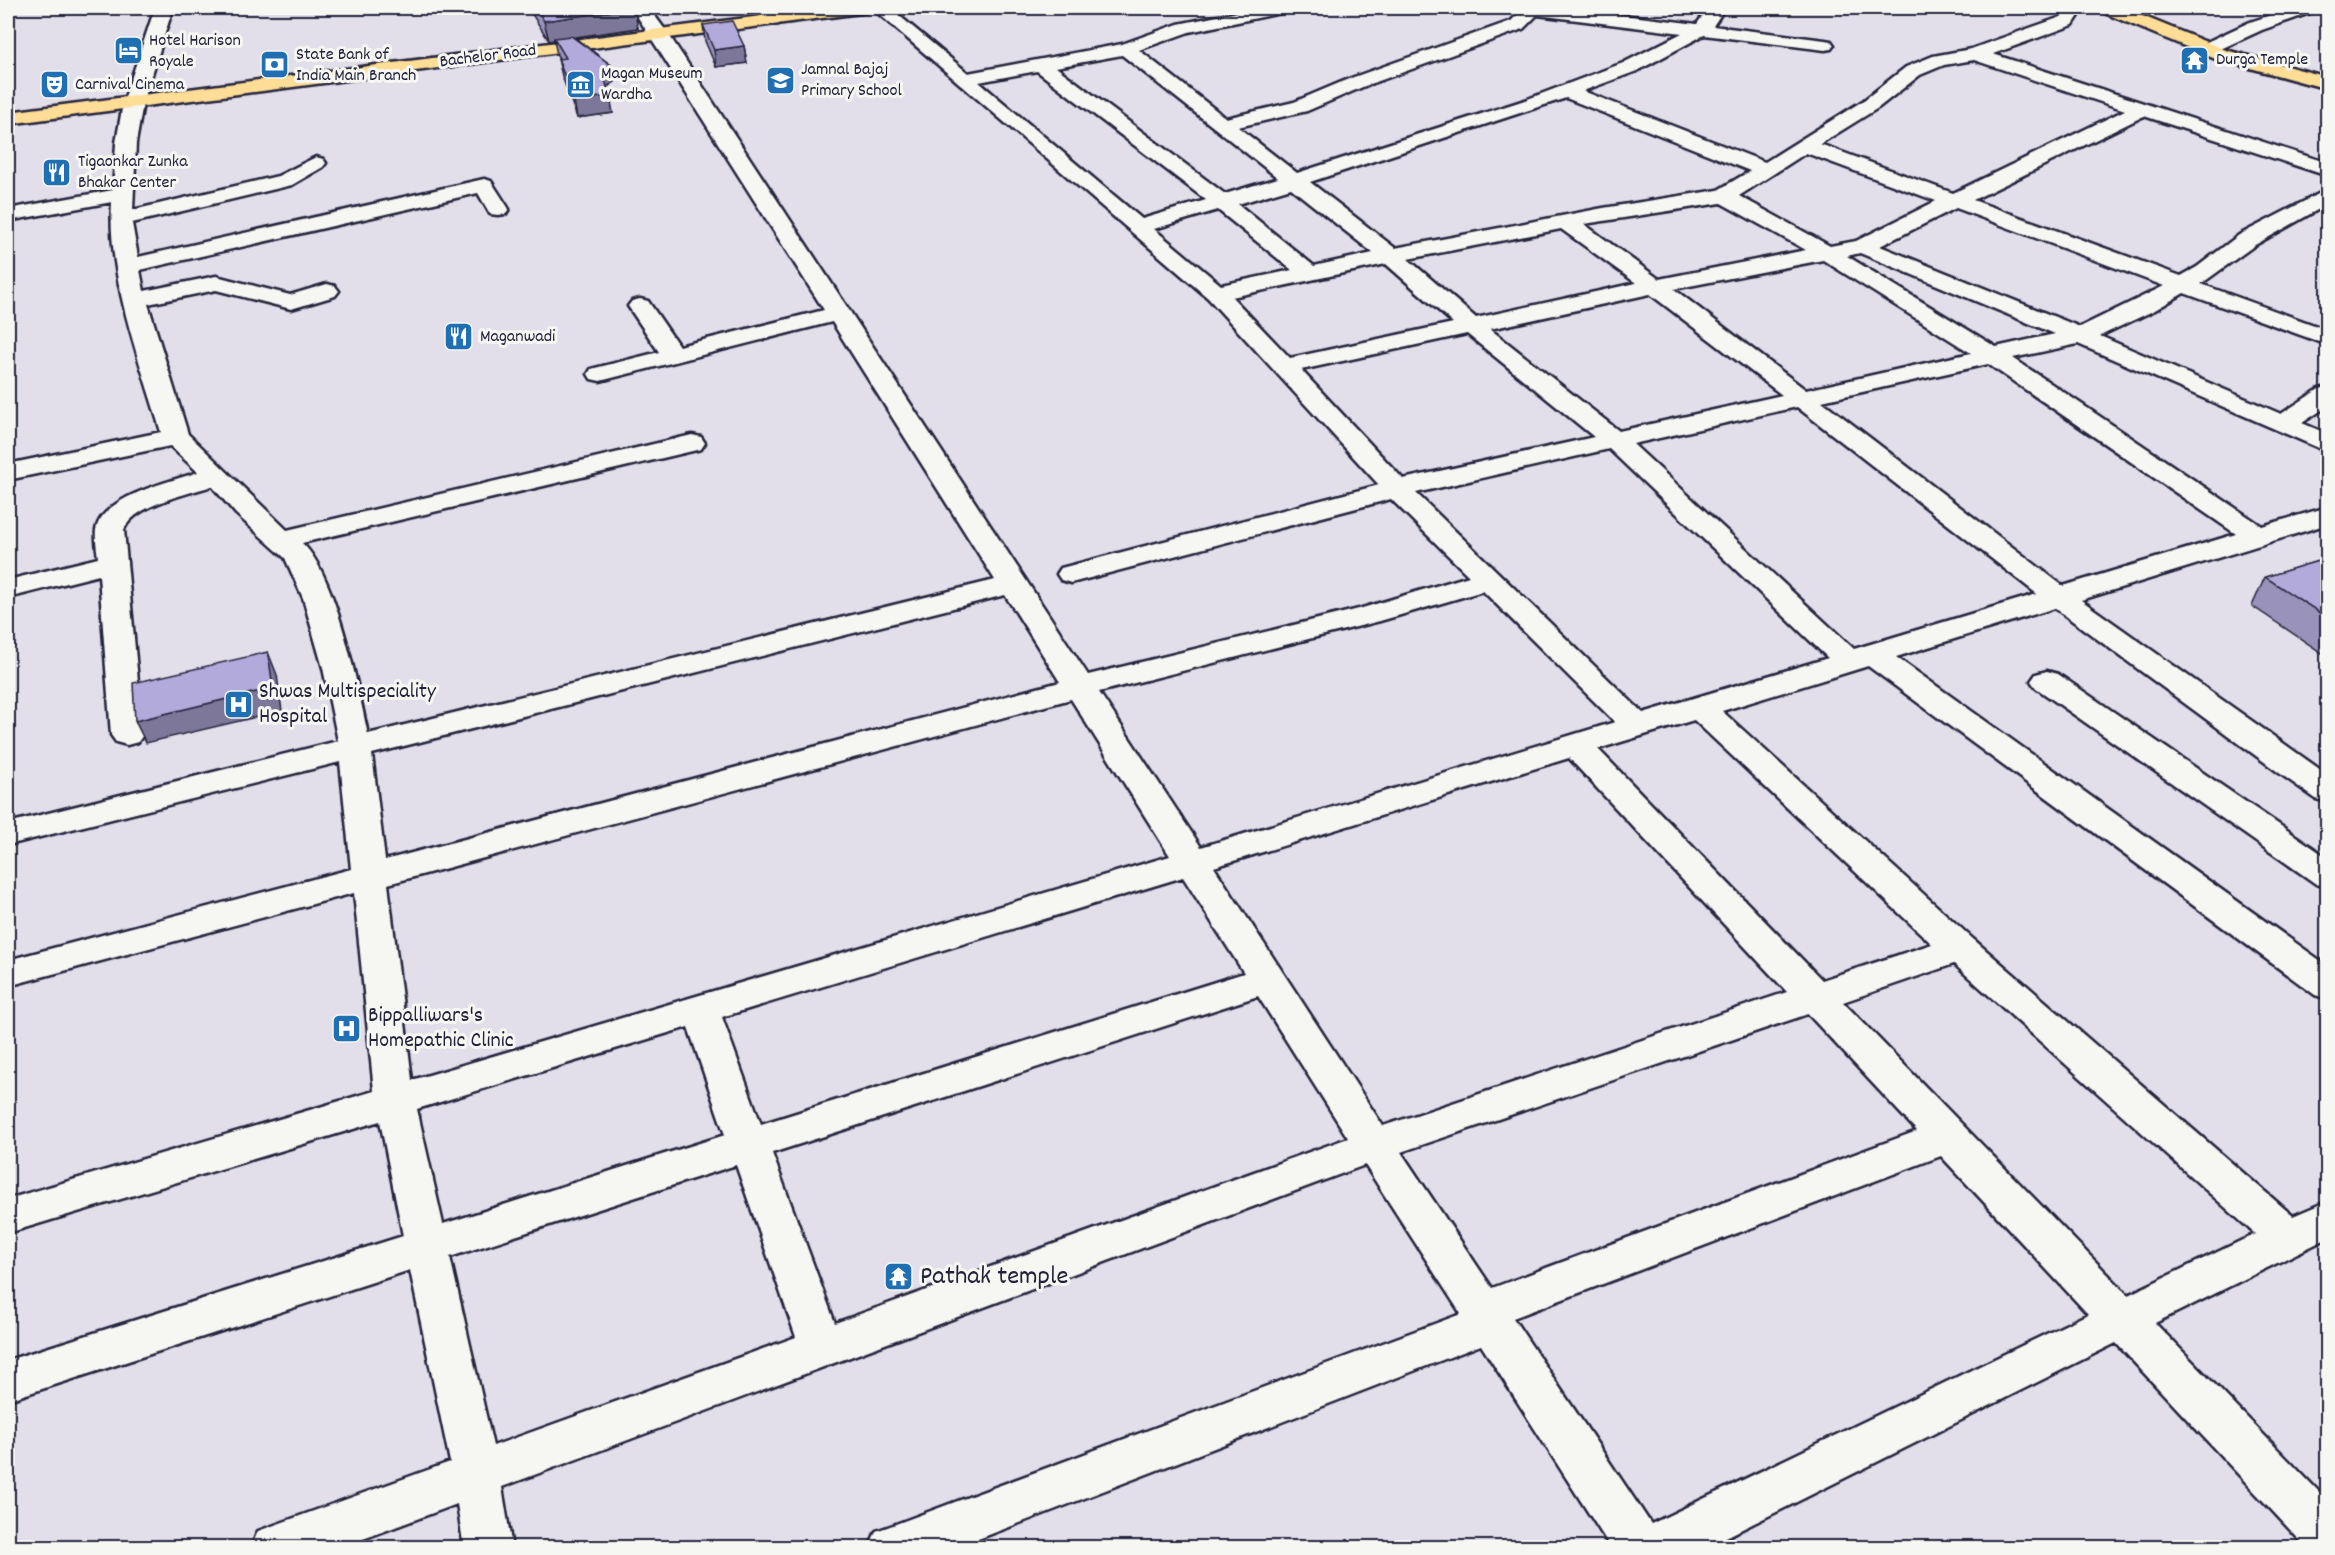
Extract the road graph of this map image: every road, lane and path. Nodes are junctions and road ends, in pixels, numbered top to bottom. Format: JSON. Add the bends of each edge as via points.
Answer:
{"nodes":[{"id":1,"x":164,"y":8,"type":"edge"},
{"id":2,"x":640,"y":8,"type":"edge"},
{"id":3,"x":861,"y":8,"type":"edge"},
{"id":4,"x":880,"y":8,"type":"edge"},
{"id":5,"x":1281,"y":8,"type":"edge"},
{"id":6,"x":1527,"y":8,"type":"edge"},
{"id":7,"x":1534,"y":8,"type":"edge"},
{"id":8,"x":1717,"y":8,"type":"edge"},
{"id":9,"x":2076,"y":8,"type":"edge"},
{"id":10,"x":2108,"y":8,"type":"edge"},
{"id":11,"x":2307,"y":8,"type":"edge"},
{"id":12,"x":768,"y":14,"type":"edge"},
{"id":13,"x":2235,"y":16,"type":"dead end"},
{"id":14,"x":1702,"y":28,"type":"junction"},
{"id":15,"x":660,"y":35,"type":"junction"},
{"id":16,"x":1826,"y":45,"type":"dead end"},
{"id":17,"x":2213,"y":46,"type":"junction"},
{"id":18,"x":1126,"y":49,"type":"junction"},
{"id":19,"x":1975,"y":54,"type":"junction"},
{"id":20,"x":1041,"y":64,"type":"junction"},
{"id":21,"x":964,"y":79,"type":"junction"},
{"id":22,"x":2328,"y":83,"type":"edge"},
{"id":23,"x":1565,"y":92,"type":"junction"},
{"id":24,"x":133,"y":103,"type":"junction"},
{"id":25,"x":2142,"y":109,"type":"junction"},
{"id":26,"x":8,"y":118,"type":"edge"},
{"id":27,"x":1224,"y":124,"type":"junction"},
{"id":28,"x":1803,"y":145,"type":"junction"},
{"id":29,"x":316,"y":163,"type":"dead end"},
{"id":30,"x":1765,"y":169,"type":"junction"},
{"id":31,"x":2328,"y":170,"type":"edge"},
{"id":32,"x":1295,"y":180,"type":"junction"},
{"id":33,"x":2328,"y":195,"type":"edge"},
{"id":34,"x":1724,"y":196,"type":"junction"},
{"id":35,"x":1954,"y":201,"type":"junction"},
{"id":36,"x":1222,"y":202,"type":"junction"},
{"id":37,"x":122,"y":206,"type":"junction"},
{"id":38,"x":498,"y":209,"type":"dead end"},
{"id":39,"x":8,"y":215,"type":"edge"},
{"id":40,"x":1565,"y":221,"type":"junction"},
{"id":41,"x":1138,"y":227,"type":"junction"},
{"id":42,"x":1862,"y":246,"type":"junction"},
{"id":43,"x":1827,"y":253,"type":"junction"},
{"id":44,"x":1391,"y":256,"type":"junction"},
{"id":45,"x":128,"y":266,"type":"junction"},
{"id":46,"x":1309,"y":273,"type":"junction"},
{"id":47,"x":2182,"y":285,"type":"junction"},
{"id":48,"x":1656,"y":286,"type":"junction"},
{"id":49,"x":327,"y":291,"type":"dead end"},
{"id":50,"x":1216,"y":293,"type":"junction"},
{"id":51,"x":135,"y":300,"type":"junction"},
{"id":52,"x":640,"y":306,"type":"dead end"},
{"id":53,"x":839,"y":313,"type":"junction"},
{"id":54,"x":1471,"y":326,"type":"junction"},
{"id":55,"x":2080,"y":336,"type":"junction"},
{"id":56,"x":2328,"y":338,"type":"edge"},
{"id":57,"x":673,"y":355,"type":"junction"},
{"id":58,"x":1991,"y":355,"type":"junction"},
{"id":59,"x":1283,"y":367,"type":"junction"},
{"id":60,"x":600,"y":374,"type":"dead end"},
{"id":61,"x":2328,"y":394,"type":"edge"},
{"id":62,"x":1803,"y":398,"type":"junction"},
{"id":63,"x":2283,"y":425,"type":"junction"},
{"id":64,"x":176,"y":437,"type":"junction"},
{"id":65,"x":1614,"y":440,"type":"junction"},
{"id":66,"x":692,"y":443,"type":"dead end"},
{"id":67,"x":2328,"y":444,"type":"edge"},
{"id":68,"x":8,"y":472,"type":"edge"},
{"id":69,"x":217,"y":475,"type":"junction"},
{"id":70,"x":1397,"y":489,"type":"junction"},
{"id":71,"x":2328,"y":515,"type":"edge"},
{"id":72,"x":2258,"y":536,"type":"junction"},
{"id":73,"x":281,"y":540,"type":"junction"},
{"id":74,"x":113,"y":563,"type":"junction"},
{"id":75,"x":1071,"y":574,"type":"dead end"},
{"id":76,"x":1488,"y":580,"type":"junction"},
{"id":77,"x":1012,"y":584,"type":"junction"},
{"id":78,"x":8,"y":589,"type":"edge"},
{"id":79,"x":2059,"y":597,"type":"junction"},
{"id":80,"x":1860,"y":658,"type":"junction"},
{"id":81,"x":2047,"y":681,"type":"dead end"},
{"id":82,"x":1078,"y":687,"type":"junction"},
{"id":83,"x":1699,"y":707,"type":"junction"},
{"id":84,"x":1637,"y":726,"type":"junction"},
{"id":85,"x":127,"y":735,"type":"dead end"},
{"id":86,"x":1575,"y":745,"type":"junction"},
{"id":87,"x":355,"y":747,"type":"junction"},
{"id":88,"x":2328,"y":791,"type":"edge"},
{"id":89,"x":8,"y":834,"type":"edge"},
{"id":90,"x":1192,"y":862,"type":"junction"},
{"id":91,"x":2328,"y":875,"type":"edge"},
{"id":92,"x":369,"y":876,"type":"junction"},
{"id":93,"x":1960,"y":948,"type":"junction"},
{"id":94,"x":8,"y":973,"type":"edge"},
{"id":95,"x":1267,"y":979,"type":"junction"},
{"id":96,"x":2328,"y":985,"type":"edge"},
{"id":97,"x":1814,"y":995,"type":"junction"},
{"id":98,"x":700,"y":1009,"type":"junction"},
{"id":99,"x":395,"y":1100,"type":"junction"},
{"id":100,"x":1948,"y":1136,"type":"junction"},
{"id":101,"x":749,"y":1144,"type":"junction"},
{"id":102,"x":1374,"y":1145,"type":"junction"},
{"id":103,"x":8,"y":1216,"type":"edge"},
{"id":104,"x":2328,"y":1218,"type":"edge"},
{"id":105,"x":2288,"y":1237,"type":"junction"},
{"id":106,"x":427,"y":1248,"type":"junction"},
{"id":107,"x":1487,"y":1316,"type":"junction"},
{"id":108,"x":2121,"y":1317,"type":"junction"},
{"id":109,"x":822,"y":1347,"type":"junction"},
{"id":110,"x":8,"y":1380,"type":"edge"},
{"id":111,"x":476,"y":1474,"type":"junction"},
{"id":112,"x":2326,"y":1530,"type":"edge"},
{"id":113,"x":275,"y":1548,"type":"edge"},
{"id":114,"x":488,"y":1548,"type":"edge"},
{"id":115,"x":893,"y":1548,"type":"edge"},
{"id":116,"x":1639,"y":1548,"type":"edge"},
{"id":117,"x":1652,"y":1548,"type":"edge"}],
"edges":[{"from":1,"to":24,"type":"street"},
{"from":2,"to":15,"type":"street"},
{"from":3,"to":12,"type":"main road","name":"Bachelor Road"},
{"from":4,"to":21,"type":"street"},
{"from":5,"to":18,"type":"street","via":[[1184,28]]},
{"from":6,"to":7,"type":"street"},
{"from":7,"to":14,"type":"street"},
{"from":7,"to":27,"type":"street","via":[[1517,25],[1300,107]]},
{"from":8,"to":14,"type":"street"},
{"from":9,"to":19,"type":"street","via":[[2067,21]]},
{"from":10,"to":17,"type":"main road"},
{"from":11,"to":17,"type":"street"},
{"from":12,"to":15,"type":"main road","name":"Bachelor Road"},
{"from":13,"to":17,"type":"street"},
{"from":14,"to":16,"type":"street"},
{"from":14,"to":23,"type":"street","via":[[1630,67]]},
{"from":15,"to":24,"type":"main road","name":"Bachelor Road"},
{"from":15,"to":53,"type":"street"},
{"from":17,"to":22,"type":"main road","via":[[2231,58]]},
{"from":18,"to":20,"type":"street"},
{"from":18,"to":27,"type":"street"},
{"from":19,"to":25,"type":"street"},
{"from":19,"to":28,"type":"street","via":[[1940,60],[1913,71],[1871,104]]},
{"from":20,"to":21,"type":"street"},
{"from":20,"to":36,"type":"street"},
{"from":21,"to":41,"type":"street"},
{"from":23,"to":30,"type":"street"},
{"from":23,"to":32,"type":"street"},
{"from":24,"to":26,"type":"main road","name":"Bachelor Road"},
{"from":24,"to":37,"type":"street"},
{"from":25,"to":31,"type":"street"},
{"from":25,"to":35,"type":"street"},
{"from":27,"to":32,"type":"street"},
{"from":28,"to":30,"type":"street"},
{"from":28,"to":35,"type":"street"},
{"from":29,"to":37,"type":"street","via":[[285,181]]},
{"from":30,"to":34,"type":"street"},
{"from":32,"to":36,"type":"street"},
{"from":32,"to":44,"type":"street"},
{"from":33,"to":47,"type":"street","via":[[2247,240]]},
{"from":34,"to":40,"type":"street"},
{"from":34,"to":43,"type":"street"},
{"from":35,"to":42,"type":"street"},
{"from":35,"to":47,"type":"street"},
{"from":36,"to":41,"type":"street"},
{"from":36,"to":46,"type":"street"},
{"from":37,"to":39,"type":"street"},
{"from":37,"to":45,"type":"street"},
{"from":38,"to":45,"type":"street","via":[[484,185]]},
{"from":40,"to":44,"type":"street"},
{"from":40,"to":48,"type":"street"},
{"from":41,"to":50,"type":"street"},
{"from":42,"to":43,"type":"street"},
{"from":42,"to":55,"type":"street"},
{"from":43,"to":48,"type":"street"},
{"from":43,"to":58,"type":"street"},
{"from":44,"to":46,"type":"street"},
{"from":44,"to":54,"type":"street"},
{"from":45,"to":51,"type":"street"},
{"from":46,"to":50,"type":"street"},
{"from":47,"to":55,"type":"street"},
{"from":47,"to":56,"type":"street"},
{"from":48,"to":54,"type":"street"},
{"from":48,"to":62,"type":"street"},
{"from":49,"to":51,"type":"street","via":[[291,302],[216,284]]},
{"from":50,"to":59,"type":"street"},
{"from":51,"to":64,"type":"street"},
{"from":52,"to":57,"type":"street"},
{"from":53,"to":57,"type":"street"},
{"from":53,"to":77,"type":"street"},
{"from":54,"to":59,"type":"street"},
{"from":54,"to":65,"type":"street"},
{"from":55,"to":58,"type":"street"},
{"from":55,"to":63,"type":"street"},
{"from":57,"to":60,"type":"street"},
{"from":58,"to":62,"type":"street"},
{"from":58,"to":72,"type":"street"},
{"from":59,"to":70,"type":"street"},
{"from":61,"to":63,"type":"street"},
{"from":62,"to":65,"type":"street"},
{"from":62,"to":79,"type":"street"},
{"from":63,"to":67,"type":"street"},
{"from":64,"to":68,"type":"street"},
{"from":64,"to":69,"type":"street"},
{"from":65,"to":70,"type":"street"},
{"from":65,"to":80,"type":"street"},
{"from":66,"to":73,"type":"street"},
{"from":69,"to":73,"type":"street"},
{"from":69,"to":74,"type":"street","via":[[142,500],[115,517],[110,530]]},
{"from":70,"to":75,"type":"street"},
{"from":70,"to":76,"type":"street"},
{"from":71,"to":72,"type":"street"},
{"from":72,"to":79,"type":"street"},
{"from":73,"to":87,"type":"street","via":[[297,554],[318,598]]},
{"from":74,"to":78,"type":"street"},
{"from":74,"to":85,"type":"street"},
{"from":76,"to":82,"type":"street","via":[[1369,615]]},
{"from":76,"to":84,"type":"street"},
{"from":77,"to":82,"type":"street"},
{"from":77,"to":87,"type":"street"},
{"from":79,"to":80,"type":"street"},
{"from":79,"to":88,"type":"street"},
{"from":80,"to":83,"type":"street"},
{"from":80,"to":96,"type":"street"},
{"from":81,"to":91,"type":"street"},
{"from":82,"to":90,"type":"street"},
{"from":82,"to":92,"type":"street"},
{"from":83,"to":84,"type":"street"},
{"from":83,"to":93,"type":"street"},
{"from":84,"to":86,"type":"street"},
{"from":86,"to":90,"type":"street"},
{"from":86,"to":97,"type":"street"},
{"from":87,"to":89,"type":"street"},
{"from":87,"to":92,"type":"street"},
{"from":90,"to":95,"type":"street"},
{"from":90,"to":98,"type":"street"},
{"from":92,"to":94,"type":"street"},
{"from":92,"to":99,"type":"street"},
{"from":93,"to":97,"type":"street"},
{"from":93,"to":105,"type":"street"},
{"from":95,"to":101,"type":"street"},
{"from":95,"to":102,"type":"street"},
{"from":97,"to":100,"type":"street"},
{"from":97,"to":102,"type":"street"},
{"from":98,"to":99,"type":"street"},
{"from":98,"to":101,"type":"street"},
{"from":99,"to":103,"type":"street"},
{"from":99,"to":106,"type":"street"},
{"from":100,"to":107,"type":"street"},
{"from":100,"to":108,"type":"street"},
{"from":101,"to":106,"type":"street"},
{"from":101,"to":109,"type":"street"},
{"from":102,"to":107,"type":"street"},
{"from":102,"to":109,"type":"street"},
{"from":104,"to":105,"type":"street"},
{"from":105,"to":108,"type":"street"},
{"from":106,"to":110,"type":"street"},
{"from":106,"to":111,"type":"street"},
{"from":107,"to":115,"type":"street"},
{"from":107,"to":116,"type":"street"},
{"from":108,"to":112,"type":"street"},
{"from":108,"to":117,"type":"street"},
{"from":109,"to":111,"type":"street"},
{"from":111,"to":113,"type":"street"},
{"from":111,"to":114,"type":"street"}]}
